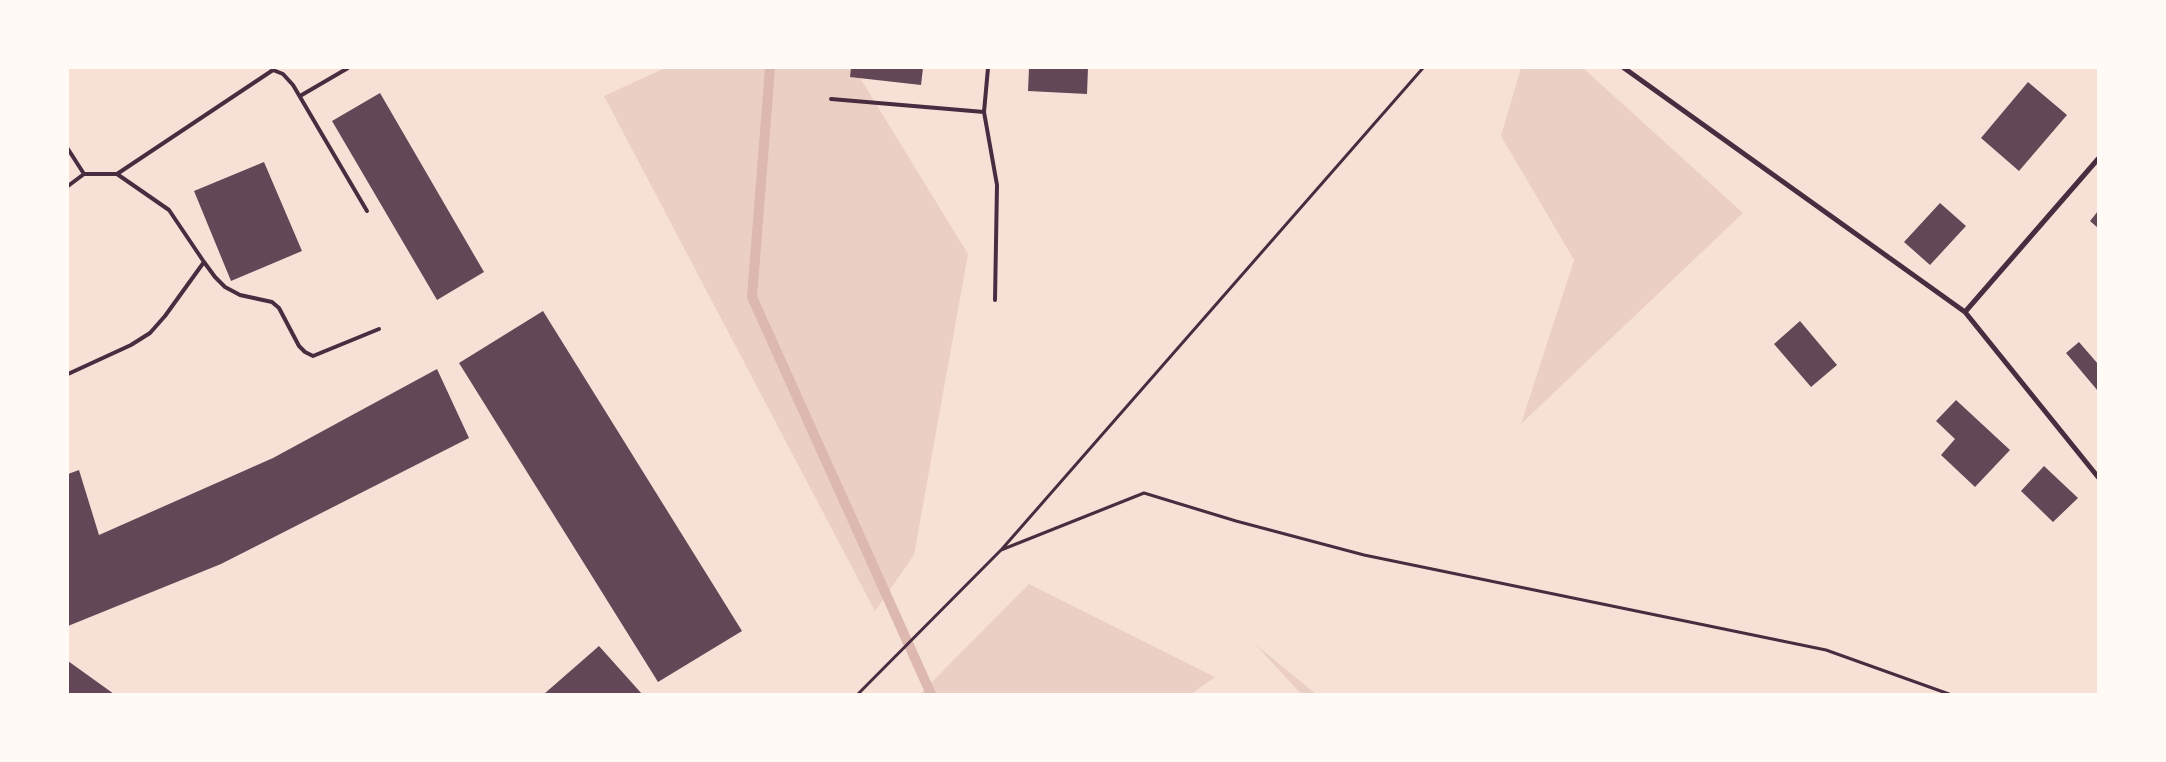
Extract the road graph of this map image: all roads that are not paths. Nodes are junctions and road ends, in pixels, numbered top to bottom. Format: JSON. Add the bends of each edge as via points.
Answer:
{"nodes":[{"id":1,"x":348,"y":68,"type":"edge"},
{"id":2,"x":988,"y":68,"type":"edge"},
{"id":3,"x":1624,"y":68,"type":"edge"},
{"id":4,"x":300,"y":96,"type":"junction"},
{"id":5,"x":831,"y":99,"type":"dead end"},
{"id":6,"x":984,"y":112,"type":"junction"},
{"id":7,"x":68,"y":149,"type":"edge"},
{"id":8,"x":2098,"y":159,"type":"edge"},
{"id":9,"x":84,"y":174,"type":"junction"},
{"id":10,"x":117,"y":174,"type":"junction"},
{"id":11,"x":68,"y":186,"type":"edge"},
{"id":12,"x":367,"y":211,"type":"dead end"},
{"id":13,"x":204,"y":262,"type":"junction"},
{"id":14,"x":995,"y":300,"type":"dead end"},
{"id":15,"x":1965,"y":312,"type":"junction"},
{"id":16,"x":379,"y":329,"type":"dead end"},
{"id":17,"x":68,"y":374,"type":"edge"},
{"id":18,"x":2098,"y":478,"type":"edge"}],
"edges":[{"from":1,"to":4,"type":"lane"},
{"from":2,"to":6,"type":"lane"},
{"from":3,"to":15,"type":"street"},
{"from":4,"to":10,"type":"lane","via":[[283,74],[273,70]]},
{"from":4,"to":12,"type":"lane"},
{"from":5,"to":6,"type":"lane"},
{"from":6,"to":14,"type":"lane","via":[[997,185]]},
{"from":7,"to":9,"type":"lane"},
{"from":8,"to":15,"type":"street"},
{"from":9,"to":10,"type":"lane"},
{"from":9,"to":11,"type":"lane"},
{"from":10,"to":13,"type":"lane","via":[[169,210]]},
{"from":13,"to":16,"type":"lane","via":[[225,287],[240,295],[272,302],[279,308],[299,346],[313,356]]},
{"from":13,"to":17,"type":"lane","via":[[150,333]]},
{"from":15,"to":18,"type":"street"}]}
